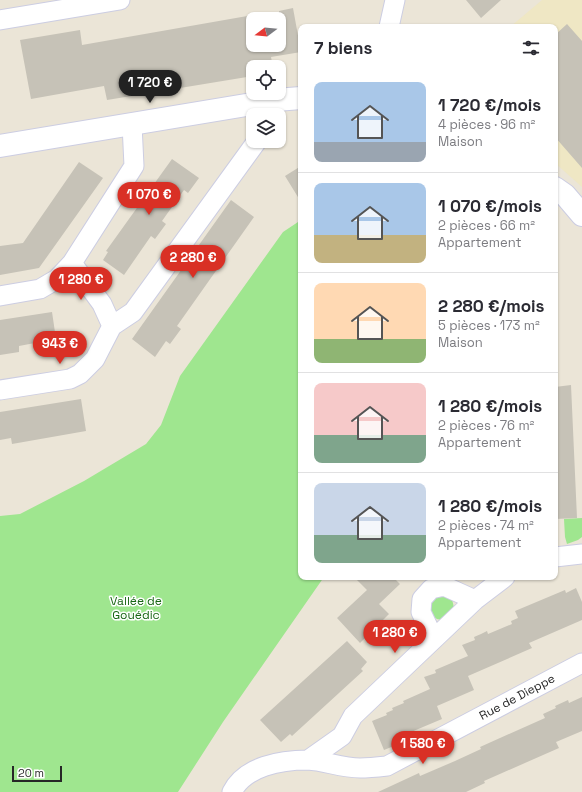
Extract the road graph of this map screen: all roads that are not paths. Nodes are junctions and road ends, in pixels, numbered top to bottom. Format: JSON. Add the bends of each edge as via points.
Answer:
{"nodes":[{"id":1,"x":120,"y":0,"type":"edge"},
{"id":2,"x":395,"y":0,"type":"edge"},
{"id":3,"x":0,"y":20,"type":"edge"},
{"id":4,"x":390,"y":24,"type":"edge"},
{"id":5,"x":298,"y":99,"type":"edge"},
{"id":6,"x":275,"y":107,"type":"edge"},
{"id":7,"x":132,"y":124,"type":"junction"},
{"id":8,"x":0,"y":146,"type":"edge"},
{"id":9,"x":252,"y":148,"type":"edge"},
{"id":10,"x":558,"y":190,"type":"edge"},
{"id":11,"x":582,"y":215,"type":"edge"},
{"id":12,"x":72,"y":263,"type":"junction"},
{"id":13,"x":0,"y":296,"type":"edge"},
{"id":14,"x":112,"y":326,"type":"junction"},
{"id":15,"x":0,"y":390,"type":"edge"},
{"id":16,"x":582,"y":554,"type":"edge"},
{"id":17,"x":558,"y":557,"type":"edge"},
{"id":18,"x":501,"y":580,"type":"edge"},
{"id":19,"x":475,"y":600,"type":"junction"},
{"id":20,"x":434,"y":639,"type":"junction"},
{"id":21,"x":582,"y":663,"type":"edge"},
{"id":22,"x":308,"y":760,"type":"junction"},
{"id":23,"x":232,"y":792,"type":"edge"}],
"edges":[{"from":1,"to":3,"type":"street"},
{"from":2,"to":4,"type":"street"},
{"from":5,"to":6,"type":"street"},
{"from":6,"to":7,"type":"street"},
{"from":7,"to":8,"type":"street"},
{"from":7,"to":12,"type":"street","via":[[134,166]]},
{"from":9,"to":14,"type":"street","via":[[133,312]]},
{"from":10,"to":11,"type":"street"},
{"from":12,"to":13,"type":"street","via":[[57,279],[40,289]]},
{"from":12,"to":14,"type":"street","via":[[102,304]]},
{"from":14,"to":15,"type":"street","via":[[95,360],[80,374],[70,379]]},
{"from":16,"to":17,"type":"street"},
{"from":18,"to":19,"type":"street"},
{"from":19,"to":20,"type":"street"},
{"from":19,"to":20,"type":"street","via":[[444,586],[437,586],[427,592],[422,599],[421,612]]},
{"from":20,"to":22,"type":"street","via":[[353,716],[342,736]]},
{"from":21,"to":22,"type":"street","name":"Rue de Dieppe","via":[[387,766],[359,768]]},
{"from":22,"to":23,"type":"street","name":"Rue de Dieppe","via":[[258,768],[237,782]]}]}
